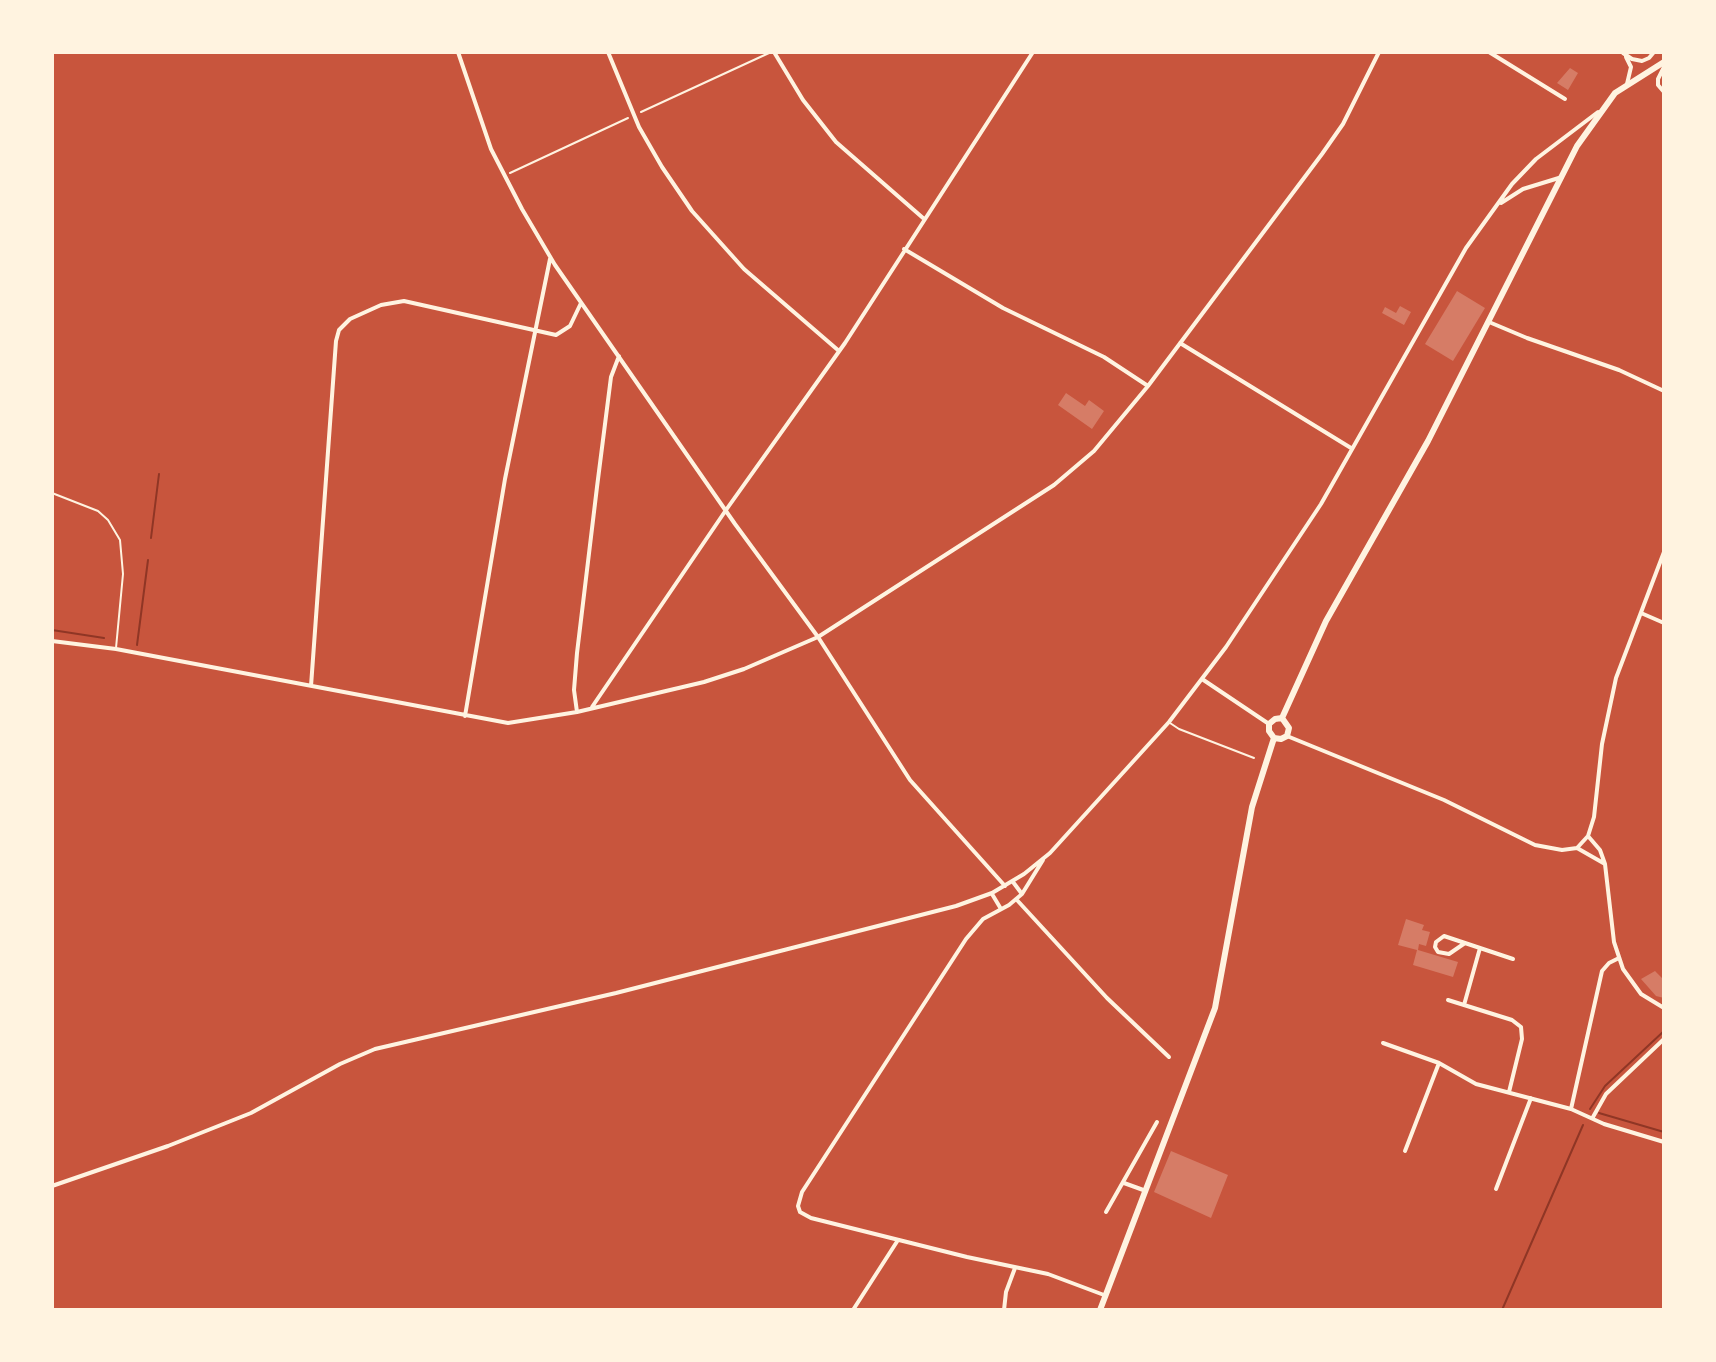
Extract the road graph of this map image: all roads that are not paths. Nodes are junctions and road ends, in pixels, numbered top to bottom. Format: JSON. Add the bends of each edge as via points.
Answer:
{"nodes":[{"id":1,"x":458,"y":52,"type":"edge"},
{"id":2,"x":608,"y":52,"type":"edge"},
{"id":3,"x":774,"y":52,"type":"edge"},
{"id":4,"x":1033,"y":52,"type":"edge"},
{"id":5,"x":1379,"y":52,"type":"edge"},
{"id":6,"x":1489,"y":52,"type":"edge"},
{"id":7,"x":1623,"y":52,"type":"edge"},
{"id":8,"x":1654,"y":52,"type":"edge"},
{"id":9,"x":1664,"y":64,"type":"edge"},
{"id":10,"x":1627,"y":84,"type":"junction"},
{"id":11,"x":1664,"y":92,"type":"edge"},
{"id":12,"x":1565,"y":99,"type":"dead end"},
{"id":13,"x":1600,"y":111,"type":"junction"},
{"id":14,"x":1562,"y":177,"type":"junction"},
{"id":15,"x":1499,"y":204,"type":"junction"},
{"id":16,"x":923,"y":219,"type":"junction"},
{"id":17,"x":904,"y":249,"type":"junction"},
{"id":18,"x":550,"y":256,"type":"junction"},
{"id":19,"x":581,"y":303,"type":"junction"},
{"id":20,"x":1489,"y":322,"type":"junction"},
{"id":21,"x":535,"y":330,"type":"junction"},
{"id":22,"x":1180,"y":343,"type":"junction"},
{"id":23,"x":839,"y":351,"type":"junction"},
{"id":24,"x":619,"y":356,"type":"junction"},
{"id":25,"x":1148,"y":386,"type":"junction"},
{"id":26,"x":1664,"y":391,"type":"edge"},
{"id":27,"x":1352,"y":448,"type":"junction"},
{"id":28,"x":52,"y":493,"type":"edge"},
{"id":29,"x":726,"y":510,"type":"junction"},
{"id":30,"x":1664,"y":552,"type":"edge"},
{"id":31,"x":1641,"y":613,"type":"junction"},
{"id":32,"x":1664,"y":623,"type":"edge"},
{"id":33,"x":818,"y":637,"type":"junction"},
{"id":34,"x":52,"y":641,"type":"edge"},
{"id":35,"x":116,"y":649,"type":"junction"},
{"id":36,"x":1202,"y":679,"type":"junction"},
{"id":37,"x":311,"y":686,"type":"junction"},
{"id":38,"x":591,"y":708,"type":"junction"},
{"id":39,"x":577,"y":712,"type":"junction"},
{"id":40,"x":465,"y":716,"type":"junction"},
{"id":41,"x":1282,"y":718,"type":"junction"},
{"id":42,"x":1169,"y":722,"type":"junction"},
{"id":43,"x":1269,"y":724,"type":"junction"},
{"id":44,"x":1287,"y":736,"type":"junction"},
{"id":45,"x":1274,"y":738,"type":"junction"},
{"id":46,"x":1254,"y":758,"type":"dead end"},
{"id":47,"x":1588,"y":836,"type":"junction"},
{"id":48,"x":1577,"y":848,"type":"junction"},
{"id":49,"x":1044,"y":858,"type":"junction"},
{"id":50,"x":1605,"y":864,"type":"junction"},
{"id":51,"x":1013,"y":882,"type":"junction"},
{"id":52,"x":1005,"y":886,"type":"junction"},
{"id":53,"x":992,"y":893,"type":"junction"},
{"id":54,"x":1022,"y":894,"type":"junction"},
{"id":55,"x":1016,"y":899,"type":"junction"},
{"id":56,"x":1001,"y":909,"type":"junction"},
{"id":57,"x":1465,"y":943,"type":"junction"},
{"id":58,"x":1480,"y":948,"type":"junction"},
{"id":59,"x":1619,"y":958,"type":"junction"},
{"id":60,"x":1513,"y":959,"type":"dead end"},
{"id":61,"x":1448,"y":1000,"type":"dead end"},
{"id":62,"x":1464,"y":1005,"type":"junction"},
{"id":63,"x":1664,"y":1008,"type":"edge"},
{"id":64,"x":1664,"y":1039,"type":"edge"},
{"id":65,"x":1383,"y":1043,"type":"dead end"},
{"id":66,"x":1169,"y":1057,"type":"dead end"},
{"id":67,"x":1439,"y":1063,"type":"junction"},
{"id":68,"x":1509,"y":1092,"type":"junction"},
{"id":69,"x":1531,"y":1098,"type":"junction"},
{"id":70,"x":1571,"y":1109,"type":"junction"},
{"id":71,"x":1593,"y":1117,"type":"junction"},
{"id":72,"x":1157,"y":1122,"type":"dead end"},
{"id":73,"x":1664,"y":1142,"type":"edge"},
{"id":74,"x":1405,"y":1151,"type":"dead end"},
{"id":75,"x":1124,"y":1183,"type":"junction"},
{"id":76,"x":52,"y":1186,"type":"edge"},
{"id":77,"x":1496,"y":1189,"type":"dead end"},
{"id":78,"x":1146,"y":1191,"type":"junction"},
{"id":79,"x":1106,"y":1212,"type":"dead end"},
{"id":80,"x":898,"y":1240,"type":"junction"},
{"id":81,"x":1015,"y":1268,"type":"junction"},
{"id":82,"x":1104,"y":1295,"type":"junction"},
{"id":83,"x":1002,"y":1308,"type":"edge"},
{"id":84,"x":853,"y":1310,"type":"edge"},
{"id":85,"x":1100,"y":1310,"type":"edge"}],
"edges":[{"from":1,"to":18,"type":"street","via":[[491,149]]},
{"from":2,"to":23,"type":"street","via":[[639,127],[692,211],[754,278]]},
{"from":3,"to":16,"type":"street","via":[[836,142]]},
{"from":4,"to":16,"type":"street"},
{"from":5,"to":22,"type":"street","via":[[1343,124]]},
{"from":6,"to":12,"type":"street"},
{"from":7,"to":8,"type":"street","via":[[1642,61]]},
{"from":7,"to":10,"type":"street","via":[[1631,67]]},
{"from":9,"to":10,"type":"main road"},
{"from":9,"to":11,"type":"street","via":[[1658,85]]},
{"from":10,"to":13,"type":"main road"},
{"from":13,"to":14,"type":"main road"},
{"from":13,"to":15,"type":"street","via":[[1536,159]]},
{"from":14,"to":15,"type":"street","via":[[1523,189]]},
{"from":14,"to":20,"type":"main road"},
{"from":15,"to":27,"type":"street","via":[[1449,276]]},
{"from":16,"to":17,"type":"street"},
{"from":17,"to":23,"type":"street"},
{"from":17,"to":25,"type":"street"},
{"from":18,"to":19,"type":"street"},
{"from":18,"to":21,"type":"street"},
{"from":19,"to":21,"type":"street","via":[[574,321],[561,333]]},
{"from":19,"to":24,"type":"street"},
{"from":20,"to":26,"type":"street"},
{"from":20,"to":41,"type":"main road","via":[[1326,621]]},
{"from":21,"to":37,"type":"street","via":[[404,301],[381,305],[339,330]]},
{"from":21,"to":40,"type":"street"},
{"from":22,"to":25,"type":"street"},
{"from":22,"to":27,"type":"street"},
{"from":23,"to":29,"type":"street"},
{"from":24,"to":29,"type":"street"},
{"from":24,"to":39,"type":"street","via":[[611,377],[588,563],[574,690]]},
{"from":25,"to":33,"type":"street","via":[[1066,476]]},
{"from":27,"to":36,"type":"street","via":[[1312,518]]},
{"from":28,"to":35,"type":"lane","via":[[98,511],[120,540],[123,574]]},
{"from":29,"to":33,"type":"street"},
{"from":29,"to":38,"type":"street"},
{"from":30,"to":31,"type":"street"},
{"from":31,"to":32,"type":"street"},
{"from":31,"to":47,"type":"street","via":[[1616,678]]},
{"from":33,"to":38,"type":"street","via":[[719,678]]},
{"from":33,"to":52,"type":"street","via":[[920,794]]},
{"from":34,"to":35,"type":"street"},
{"from":35,"to":37,"type":"street"},
{"from":36,"to":42,"type":"street"},
{"from":36,"to":43,"type":"street"},
{"from":37,"to":40,"type":"street"},
{"from":38,"to":39,"type":"street"},
{"from":39,"to":40,"type":"street","via":[[523,722]]},
{"from":41,"to":43,"type":"main road"},
{"from":41,"to":44,"type":"main road","via":[[1289,728]]},
{"from":42,"to":46,"type":"lane"},
{"from":42,"to":49,"type":"street"},
{"from":43,"to":45,"type":"main road"},
{"from":44,"to":45,"type":"main road"},
{"from":44,"to":48,"type":"street","via":[[1444,800],[1535,845]]},
{"from":45,"to":78,"type":"main road","via":[[1249,817],[1215,1008]]},
{"from":47,"to":48,"type":"street"},
{"from":47,"to":50,"type":"street"},
{"from":48,"to":50,"type":"street"},
{"from":49,"to":51,"type":"street"},
{"from":49,"to":54,"type":"street"},
{"from":50,"to":59,"type":"street"},
{"from":51,"to":52,"type":"street"},
{"from":51,"to":54,"type":"street"},
{"from":52,"to":53,"type":"street"},
{"from":53,"to":56,"type":"street"},
{"from":53,"to":76,"type":"street","via":[[616,993],[375,1049],[251,1113]]},
{"from":54,"to":55,"type":"street"},
{"from":55,"to":56,"type":"street"},
{"from":55,"to":66,"type":"street"},
{"from":56,"to":80,"type":"street","via":[[974,927],[950,961],[798,1200],[800,1212],[811,1218]]},
{"from":57,"to":57,"type":"street","via":[[1444,936],[1435,947],[1449,954]]},
{"from":57,"to":58,"type":"street"},
{"from":58,"to":60,"type":"street"},
{"from":58,"to":62,"type":"street"},
{"from":59,"to":63,"type":"street","via":[[1636,988]]},
{"from":59,"to":70,"type":"street","via":[[1602,971]]},
{"from":61,"to":62,"type":"street"},
{"from":62,"to":68,"type":"street","via":[[1521,1027]]},
{"from":64,"to":71,"type":"street","via":[[1606,1094]]},
{"from":65,"to":67,"type":"street"},
{"from":67,"to":68,"type":"street","via":[[1476,1084]]},
{"from":67,"to":74,"type":"street"},
{"from":68,"to":69,"type":"street"},
{"from":69,"to":70,"type":"street"},
{"from":69,"to":77,"type":"street"},
{"from":70,"to":71,"type":"street"},
{"from":71,"to":73,"type":"street"},
{"from":72,"to":75,"type":"street"},
{"from":75,"to":78,"type":"street"},
{"from":75,"to":79,"type":"street"},
{"from":78,"to":82,"type":"main road"},
{"from":80,"to":81,"type":"street"},
{"from":80,"to":84,"type":"street"},
{"from":81,"to":82,"type":"street"},
{"from":81,"to":83,"type":"street"},
{"from":82,"to":85,"type":"main road"}]}
